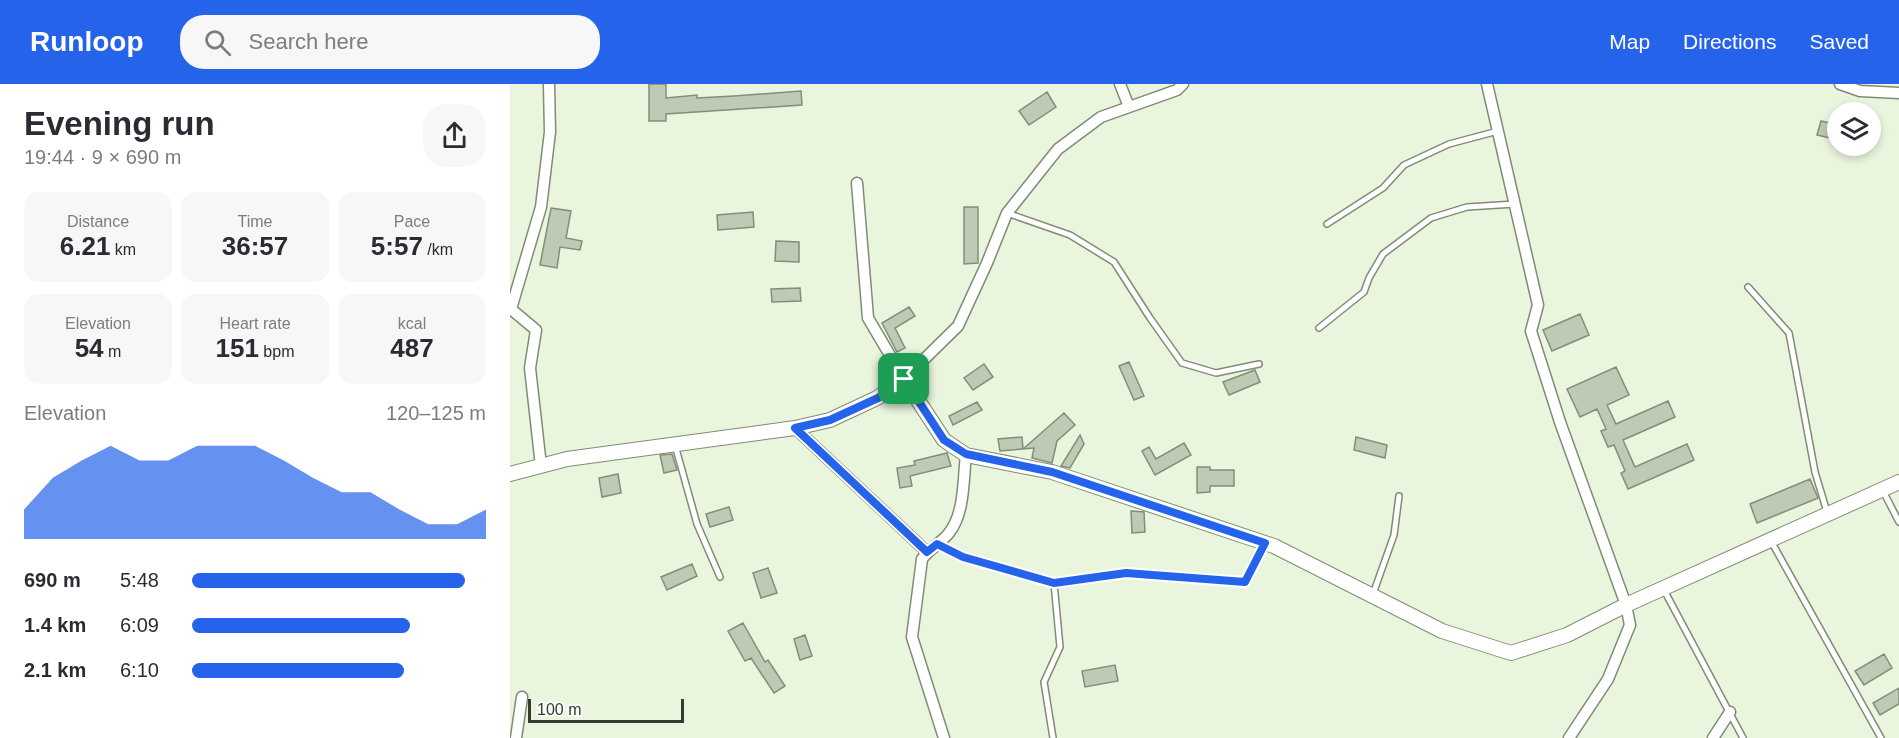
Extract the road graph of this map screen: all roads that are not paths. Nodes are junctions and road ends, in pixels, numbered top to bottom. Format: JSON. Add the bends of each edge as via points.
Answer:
{"nodes":[{"id":1,"x":549,"y":84,"type":"edge"},
{"id":2,"x":1120,"y":84,"type":"edge"},
{"id":3,"x":1184,"y":84,"type":"edge"},
{"id":4,"x":1488,"y":84,"type":"edge"},
{"id":5,"x":1840,"y":84,"type":"edge"},
{"id":6,"x":1899,"y":93,"type":"edge"},
{"id":7,"x":1129,"y":107,"type":"junction"},
{"id":8,"x":1498,"y":131,"type":"junction"},
{"id":9,"x":857,"y":183,"type":"dead end"},
{"id":10,"x":1515,"y":204,"type":"junction"},
{"id":11,"x":1006,"y":213,"type":"junction"},
{"id":12,"x":1328,"y":224,"type":"dead end"},
{"id":13,"x":1748,"y":287,"type":"dead end"},
{"id":14,"x":510,"y":309,"type":"edge"},
{"id":15,"x":1319,"y":328,"type":"dead end"},
{"id":16,"x":1259,"y":364,"type":"dead end"},
{"id":17,"x":904,"y":379,"type":"junction"},
{"id":18,"x":795,"y":428,"type":"junction"},
{"id":19,"x":675,"y":443,"type":"junction"},
{"id":20,"x":966,"y":454,"type":"junction"},
{"id":21,"x":541,"y":466,"type":"junction"},
{"id":22,"x":510,"y":474,"type":"edge"},
{"id":23,"x":1899,"y":482,"type":"edge"},
{"id":24,"x":1883,"y":489,"type":"junction"},
{"id":25,"x":1398,"y":496,"type":"dead end"},
{"id":26,"x":1827,"y":514,"type":"junction"},
{"id":27,"x":1899,"y":522,"type":"edge"},
{"id":28,"x":1770,"y":540,"type":"junction"},
{"id":29,"x":1265,"y":543,"type":"junction"},
{"id":30,"x":937,"y":544,"type":"junction"},
{"id":31,"x":927,"y":552,"type":"junction"},
{"id":32,"x":720,"y":578,"type":"dead end"},
{"id":33,"x":1054,"y":583,"type":"junction"},
{"id":34,"x":1663,"y":588,"type":"junction"},
{"id":35,"x":1372,"y":596,"type":"junction"},
{"id":36,"x":1626,"y":605,"type":"junction"},
{"id":37,"x":522,"y":697,"type":"dead end"},
{"id":38,"x":1730,"y":712,"type":"junction"},
{"id":39,"x":516,"y":738,"type":"edge"},
{"id":40,"x":944,"y":738,"type":"edge"},
{"id":41,"x":1053,"y":738,"type":"edge"},
{"id":42,"x":1569,"y":738,"type":"edge"},
{"id":43,"x":1713,"y":738,"type":"edge"},
{"id":44,"x":1743,"y":738,"type":"edge"},
{"id":45,"x":1881,"y":738,"type":"edge"}],
"edges":[{"from":1,"to":14,"type":"street","via":[[550,132],[541,207]]},
{"from":2,"to":7,"type":"street"},
{"from":3,"to":7,"type":"street"},
{"from":4,"to":8,"type":"street"},
{"from":5,"to":6,"type":"street","via":[[1860,91]]},
{"from":7,"to":11,"type":"street","via":[[1101,117],[1058,150]]},
{"from":8,"to":10,"type":"street"},
{"from":8,"to":12,"type":"lane","via":[[1449,144],[1404,165],[1383,188]]},
{"from":9,"to":17,"type":"street","via":[[868,318]]},
{"from":10,"to":15,"type":"lane","via":[[1467,207],[1431,218],[1383,254],[1364,292]]},
{"from":10,"to":36,"type":"street","via":[[1538,305],[1531,331]]},
{"from":11,"to":16,"type":"lane","via":[[1070,235],[1114,262],[1182,363],[1216,373]]},
{"from":11,"to":17,"type":"street","via":[[958,326]]},
{"from":13,"to":26,"type":"lane","via":[[1789,333],[1815,472]]},
{"from":14,"to":21,"type":"street","via":[[536,330],[530,368]]},
{"from":17,"to":18,"type":"street","via":[[878,398],[830,420]]},
{"from":17,"to":20,"type":"street","via":[[944,440]]},
{"from":18,"to":19,"type":"street"},
{"from":18,"to":31,"type":"street"},
{"from":19,"to":21,"type":"street"},
{"from":19,"to":32,"type":"lane","via":[[697,524]]},
{"from":20,"to":29,"type":"street","via":[[1052,472]]},
{"from":20,"to":30,"type":"street","via":[[960,508],[951,532]]},
{"from":21,"to":22,"type":"street"},
{"from":23,"to":24,"type":"street"},
{"from":24,"to":26,"type":"street"},
{"from":24,"to":27,"type":"lane"},
{"from":25,"to":35,"type":"lane","via":[[1394,535]]},
{"from":26,"to":28,"type":"street"},
{"from":28,"to":34,"type":"street"},
{"from":28,"to":45,"type":"lane"},
{"from":29,"to":33,"type":"lane","via":[[1245,582],[1126,573]]},
{"from":29,"to":35,"type":"street"},
{"from":30,"to":31,"type":"street"},
{"from":30,"to":33,"type":"lane","via":[[963,557]]},
{"from":31,"to":40,"type":"street","via":[[922,560],[912,637]]},
{"from":33,"to":41,"type":"lane","via":[[1060,648],[1044,682]]},
{"from":34,"to":36,"type":"street"},
{"from":34,"to":38,"type":"lane"},
{"from":35,"to":36,"type":"street","via":[[1442,631],[1511,653],[1567,635]]},
{"from":36,"to":42,"type":"street","via":[[1630,626],[1608,679]]},
{"from":37,"to":39,"type":"street"},
{"from":38,"to":43,"type":"street"},
{"from":38,"to":44,"type":"lane"}]}
